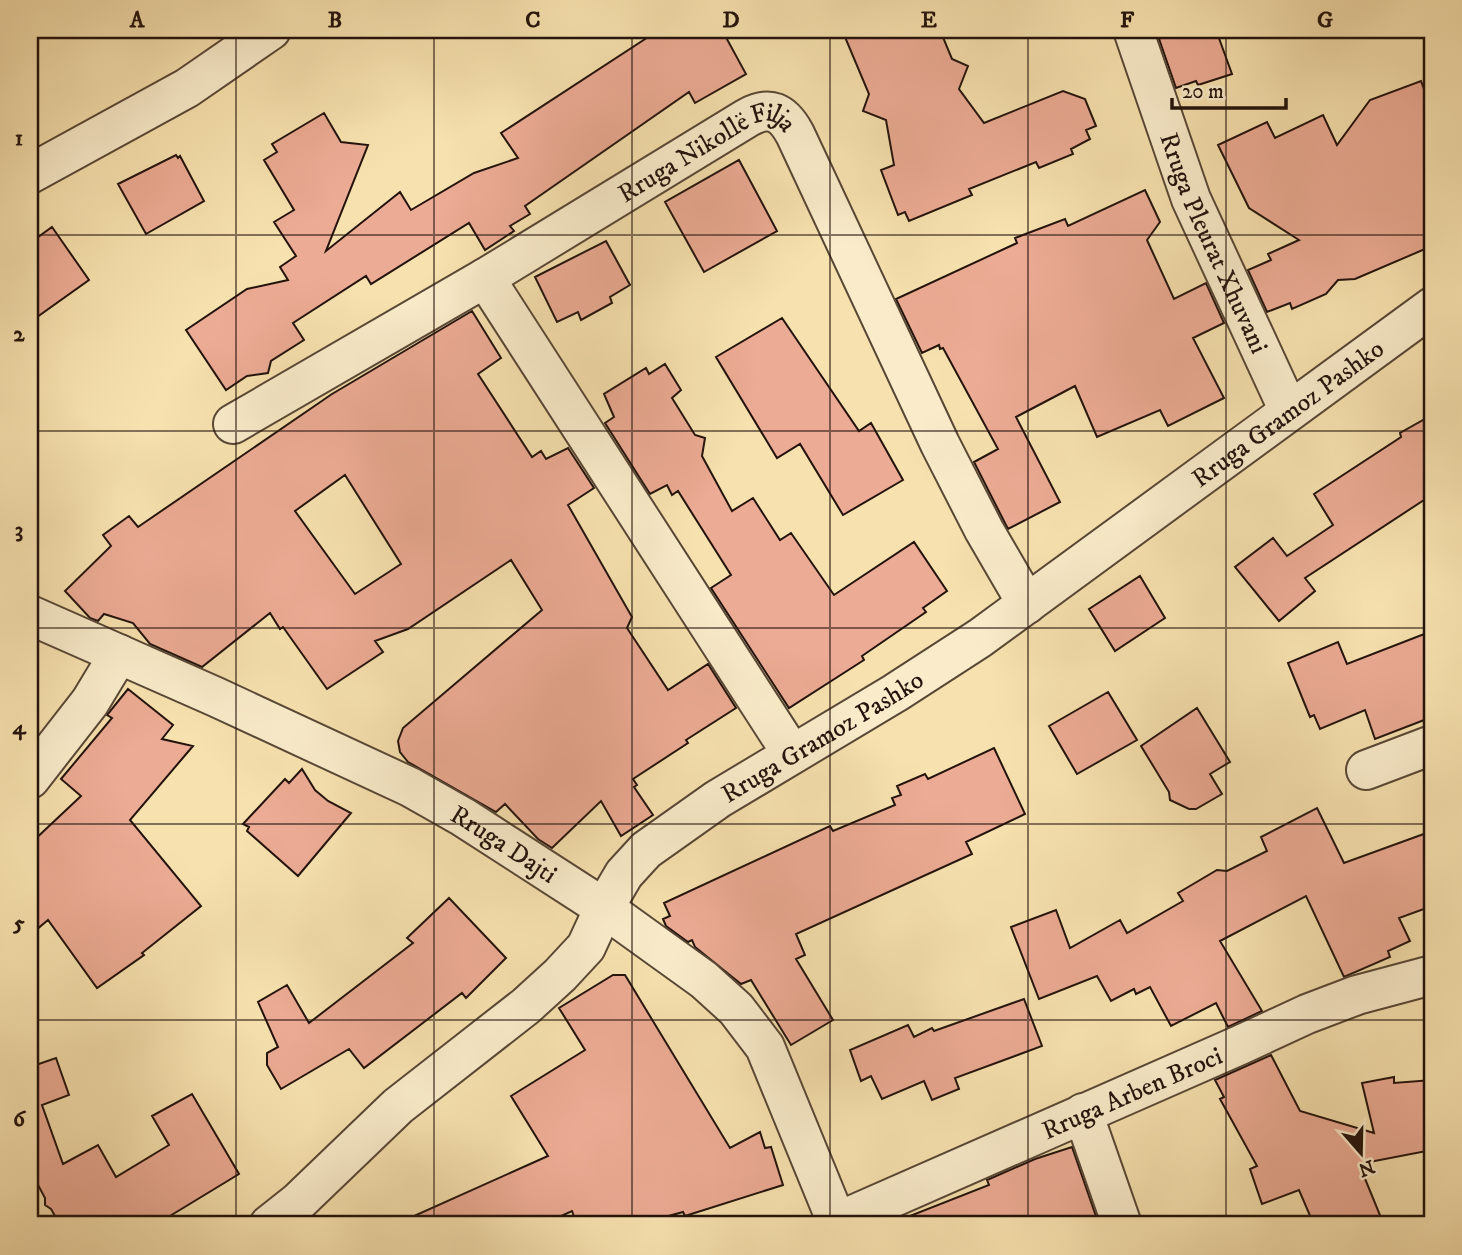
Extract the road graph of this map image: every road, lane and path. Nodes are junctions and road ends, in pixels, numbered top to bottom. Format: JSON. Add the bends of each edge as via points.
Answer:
{"nodes":[{"id":1,"x":271,"y":30,"type":"edge"},
{"id":2,"x":1133,"y":30,"type":"edge"},
{"id":3,"x":30,"y":174,"type":"edge"},
{"id":4,"x":485,"y":278,"type":"junction"},
{"id":5,"x":1432,"y":307,"type":"edge"},
{"id":6,"x":1289,"y":411,"type":"junction"},
{"id":7,"x":233,"y":424,"type":"dead end"},
{"id":8,"x":1027,"y":604,"type":"junction"},
{"id":9,"x":30,"y":615,"type":"edge"},
{"id":10,"x":119,"y":654,"type":"junction"},
{"id":11,"x":1432,"y":745,"type":"edge"},
{"id":12,"x":792,"y":754,"type":"junction"},
{"id":13,"x":1366,"y":770,"type":"dead end"},
{"id":14,"x":30,"y":779,"type":"edge"},
{"id":15,"x":604,"y":908,"type":"junction"},
{"id":16,"x":1432,"y":975,"type":"edge"},
{"id":17,"x":1083,"y":1113,"type":"junction"},
{"id":18,"x":838,"y":1223,"type":"edge"},
{"id":19,"x":269,"y":1225,"type":"edge"},
{"id":20,"x":1122,"y":1225,"type":"edge"}],
"edges":[{"from":1,"to":3,"type":"street","via":[[169,98]]},
{"from":2,"to":6,"type":"street","name":"Rruga Pleurat Xhuvani","via":[[1191,199]]},
{"from":4,"to":7,"type":"street","name":"Rruga Nikollë Filja"},
{"from":4,"to":8,"type":"street","name":"Rruga Nikollë Filja","via":[[747,118],[768,110],[778,114],[795,134],[940,444]]},
{"from":4,"to":12,"type":"street"},
{"from":5,"to":6,"type":"street","name":"Rruga Gramoz Pashko"},
{"from":6,"to":8,"type":"street","name":"Rruga Gramoz Pashko"},
{"from":8,"to":12,"type":"street","name":"Rruga Gramoz Pashko","via":[[895,693]]},
{"from":9,"to":10,"type":"street","name":"Rruga Dajti"},
{"from":10,"to":14,"type":"street","via":[[90,702]]},
{"from":10,"to":15,"type":"street","name":"Rruga Dajti","via":[[410,786]]},
{"from":11,"to":13,"type":"street"},
{"from":12,"to":15,"type":"street","name":"Rruga Gramoz Pashko","via":[[646,850],[624,874]]},
{"from":15,"to":18,"type":"street","name":"Rruga Dajti","via":[[721,994],[754,1032],[771,1061]]},
{"from":15,"to":19,"type":"street","name":"Rruga Gramoz Pashko","via":[[586,947],[559,975],[398,1106]]},
{"from":16,"to":17,"type":"street","name":"Rruga Arben Broci","via":[[1307,1014]]},
{"from":17,"to":18,"type":"street","name":"Rruga Arben Broci"},
{"from":17,"to":20,"type":"street"}]}
